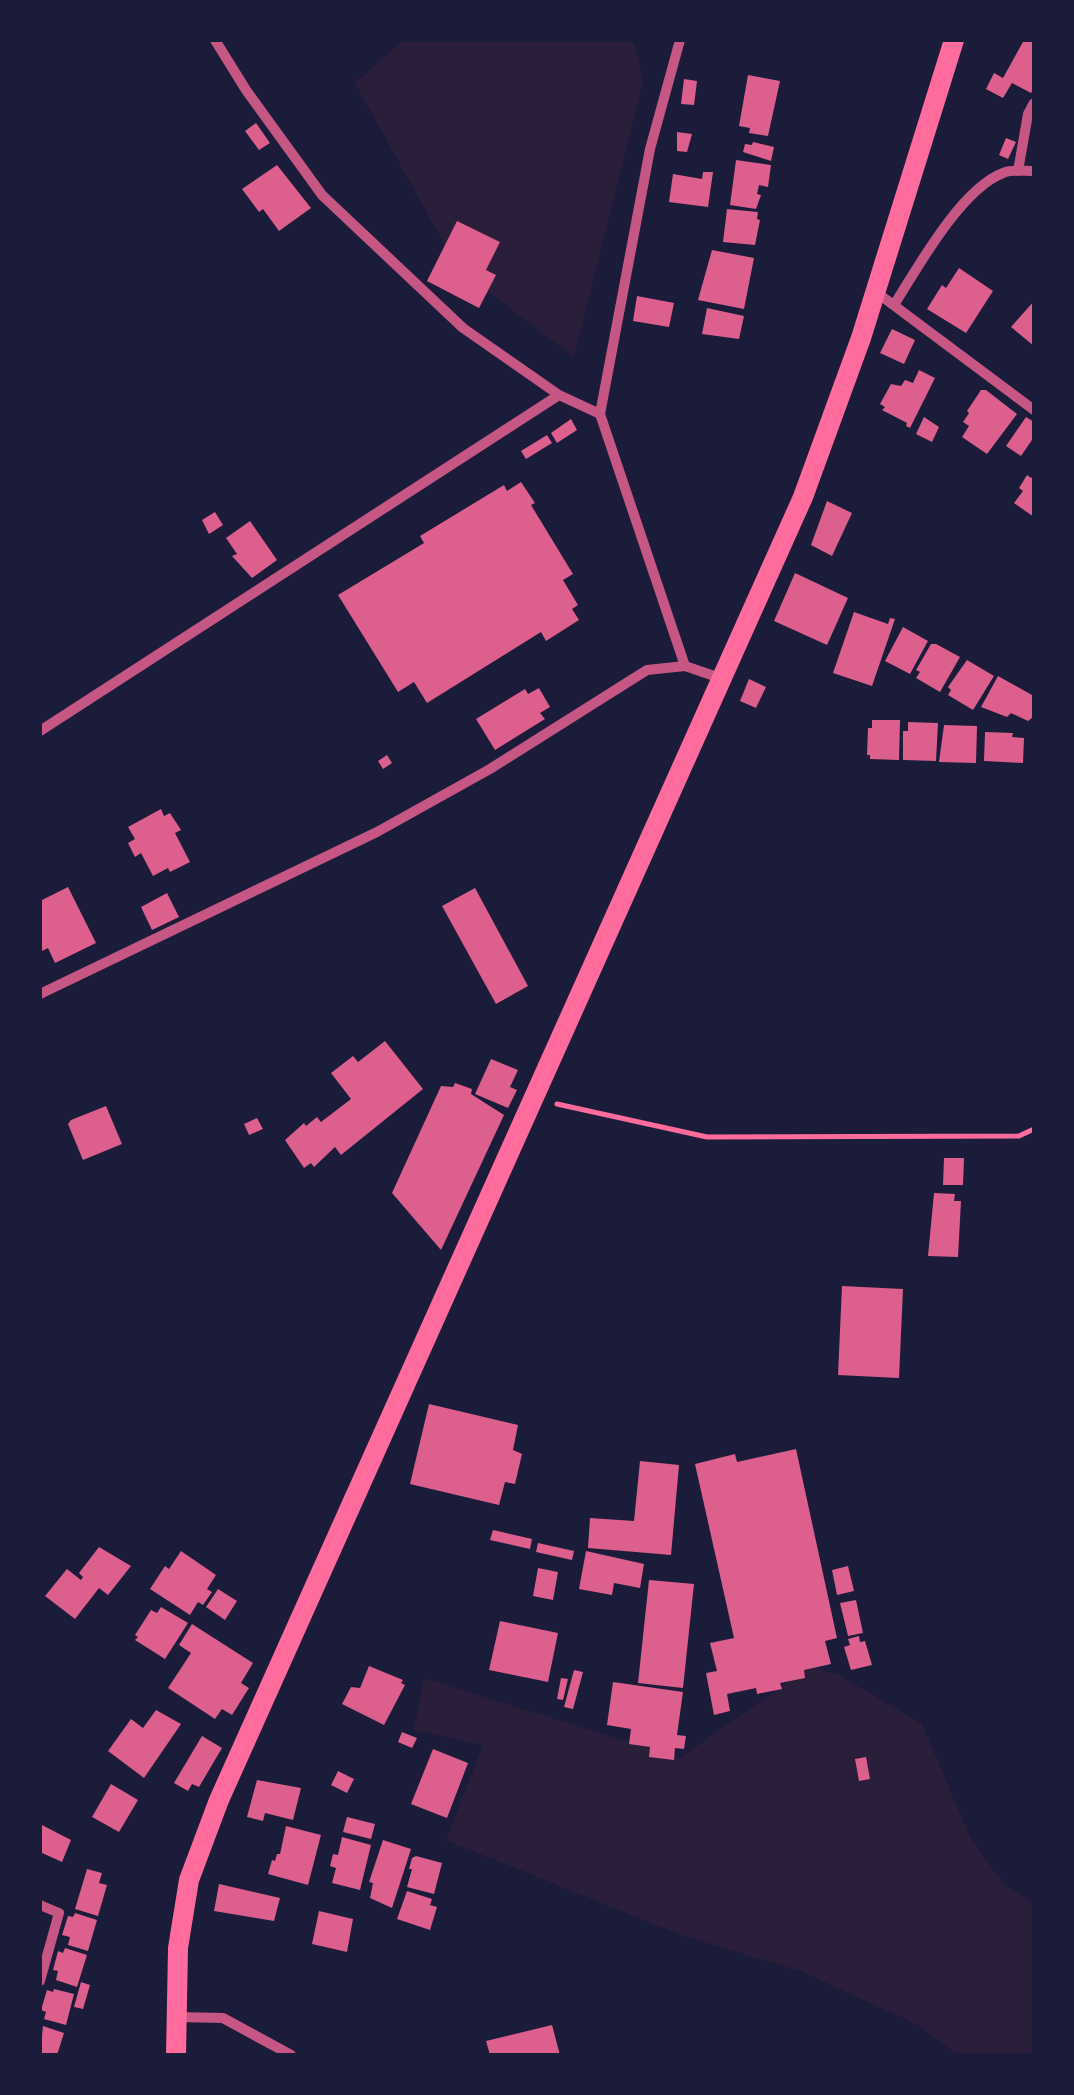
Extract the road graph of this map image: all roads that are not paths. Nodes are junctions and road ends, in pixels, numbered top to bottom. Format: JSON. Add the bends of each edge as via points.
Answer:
{"nodes":[{"id":1,"x":215,"y":40,"type":"edge"},
{"id":2,"x":680,"y":40,"type":"edge"},
{"id":3,"x":954,"y":40,"type":"edge"},
{"id":4,"x":1034,"y":104,"type":"edge"},
{"id":5,"x":1018,"y":171,"type":"junction"},
{"id":6,"x":1034,"y":171,"type":"edge"},
{"id":7,"x":876,"y":291,"type":"junction"},
{"id":8,"x":894,"y":305,"type":"junction"},
{"id":9,"x":559,"y":395,"type":"junction"},
{"id":10,"x":1034,"y":410,"type":"edge"},
{"id":11,"x":600,"y":414,"type":"junction"},
{"id":12,"x":685,"y":666,"type":"junction"},
{"id":13,"x":723,"y":679,"type":"junction"},
{"id":14,"x":40,"y":731,"type":"edge"},
{"id":15,"x":40,"y":994,"type":"edge"},
{"id":16,"x":40,"y":1904,"type":"edge"},
{"id":17,"x":40,"y":1981,"type":"edge"},
{"id":18,"x":176,"y":2016,"type":"junction"},
{"id":19,"x":176,"y":2055,"type":"edge"},
{"id":20,"x":292,"y":2055,"type":"edge"}],
"edges":[{"from":1,"to":9,"type":"street","via":[[322,196],[463,328]]},
{"from":2,"to":11,"type":"street","via":[[650,148]]},
{"from":3,"to":7,"type":"main road"},
{"from":4,"to":5,"type":"street"},
{"from":5,"to":6,"type":"street"},
{"from":5,"to":8,"type":"street","via":[[981,184],[928,248]]},
{"from":7,"to":8,"type":"street"},
{"from":7,"to":13,"type":"main road","via":[[803,497]]},
{"from":8,"to":10,"type":"street"},
{"from":9,"to":11,"type":"street"},
{"from":9,"to":14,"type":"street"},
{"from":11,"to":12,"type":"street"},
{"from":12,"to":13,"type":"street"},
{"from":12,"to":15,"type":"street","via":[[647,670],[377,832]]},
{"from":13,"to":18,"type":"main road","via":[[213,1816],[189,1880]]},
{"from":16,"to":17,"type":"street","via":[[60,1912]]},
{"from":18,"to":19,"type":"main road"},
{"from":18,"to":20,"type":"street","via":[[222,2018]]}]}
